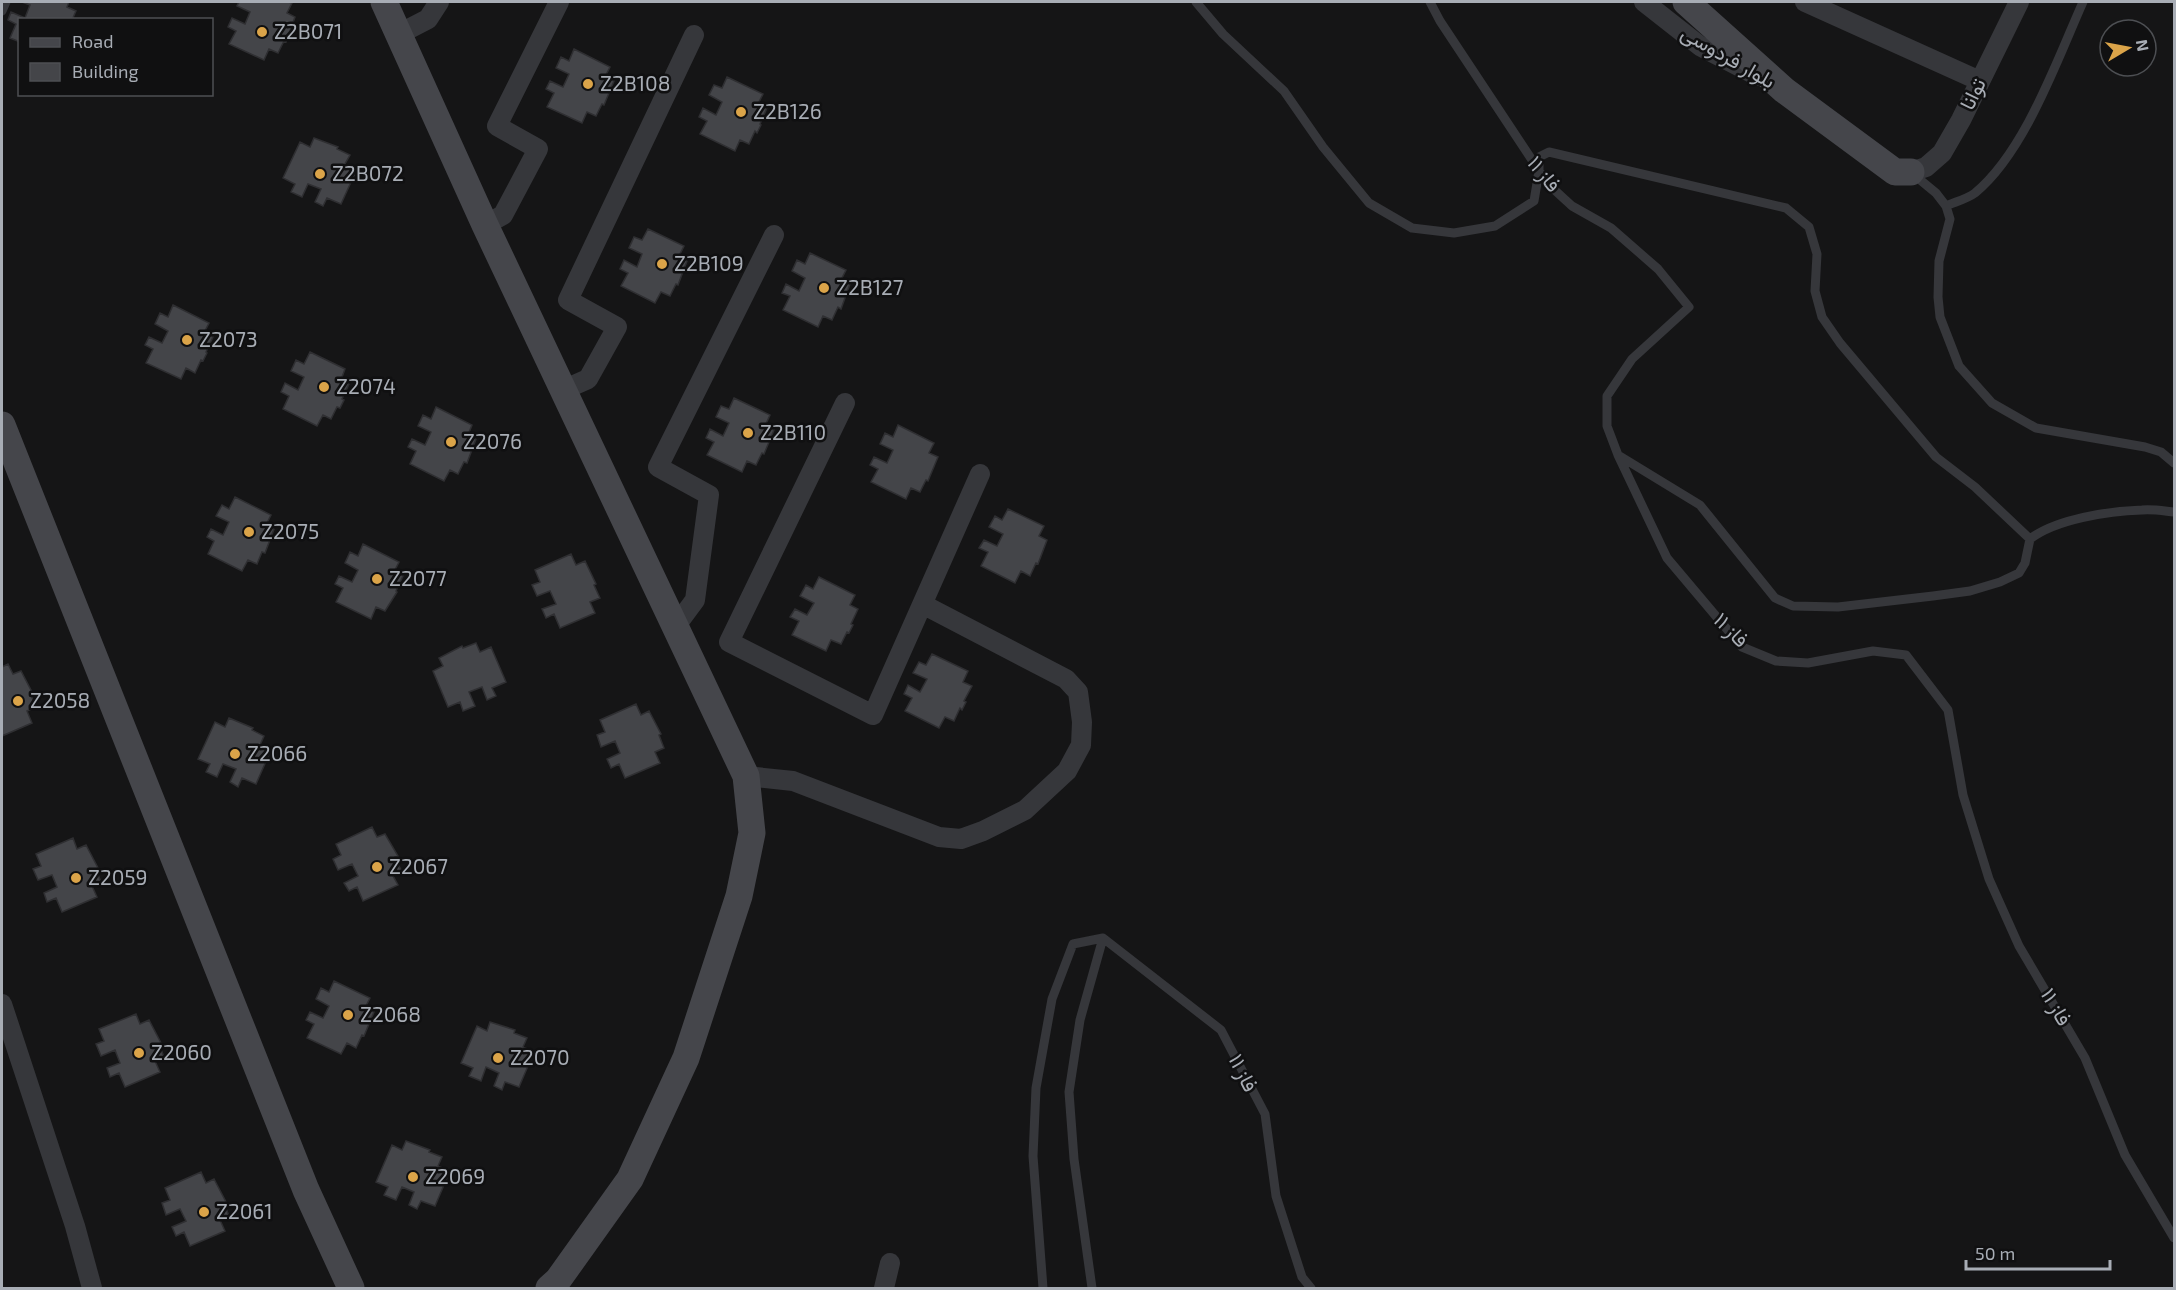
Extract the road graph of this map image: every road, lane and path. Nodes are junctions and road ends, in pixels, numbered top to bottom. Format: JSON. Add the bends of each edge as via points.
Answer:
{"nodes":[{"id":1,"x":6,"y":2,"type":"edge"},
{"id":2,"x":384,"y":2,"type":"edge"},
{"id":3,"x":438,"y":2,"type":"edge"},
{"id":4,"x":559,"y":2,"type":"edge"},
{"id":5,"x":1196,"y":2,"type":"edge"},
{"id":6,"x":1430,"y":2,"type":"edge"},
{"id":7,"x":1644,"y":2,"type":"edge"},
{"id":8,"x":1686,"y":2,"type":"edge"},
{"id":9,"x":1804,"y":2,"type":"edge"},
{"id":10,"x":2019,"y":2,"type":"edge"},
{"id":11,"x":2083,"y":2,"type":"edge"},
{"id":12,"x":2,"y":11,"type":"edge"},
{"id":13,"x":399,"y":34,"type":"junction"},
{"id":14,"x":694,"y":35,"type":"dead end"},
{"id":15,"x":1980,"y":81,"type":"junction"},
{"id":16,"x":1784,"y":90,"type":"junction"},
{"id":17,"x":1539,"y":171,"type":"junction"},
{"id":18,"x":1911,"y":172,"type":"junction"},
{"id":19,"x":1946,"y":206,"type":"junction"},
{"id":20,"x":484,"y":225,"type":"junction"},
{"id":21,"x":774,"y":236,"type":"dead end"},
{"id":22,"x":563,"y":390,"type":"junction"},
{"id":23,"x":845,"y":403,"type":"dead end"},
{"id":24,"x":2,"y":425,"type":"edge"},
{"id":25,"x":1618,"y":455,"type":"junction"},
{"id":26,"x":2175,"y":463,"type":"edge"},
{"id":27,"x":980,"y":474,"type":"dead end"},
{"id":28,"x":2175,"y":512,"type":"edge"},
{"id":29,"x":2030,"y":539,"type":"junction"},
{"id":30,"x":924,"y":605,"type":"junction"},
{"id":31,"x":675,"y":627,"type":"junction"},
{"id":32,"x":746,"y":776,"type":"junction"},
{"id":33,"x":1103,"y":938,"type":"junction"},
{"id":34,"x":2,"y":1004,"type":"edge"},
{"id":35,"x":2175,"y":1238,"type":"edge"},
{"id":36,"x":890,"y":1263,"type":"dead end"},
{"id":37,"x":92,"y":1288,"type":"edge"},
{"id":38,"x":351,"y":1288,"type":"edge"},
{"id":39,"x":549,"y":1288,"type":"edge"},
{"id":40,"x":884,"y":1288,"type":"edge"},
{"id":41,"x":1043,"y":1288,"type":"edge"},
{"id":42,"x":1092,"y":1288,"type":"edge"},
{"id":43,"x":1311,"y":1288,"type":"edge"}],
"edges":[{"from":1,"to":12,"type":"lane"},
{"from":2,"to":13,"type":"street"},
{"from":3,"to":13,"type":"street","via":[[428,19]]},
{"from":4,"to":20,"type":"street","via":[[497,126],[538,149],[503,215]]},
{"from":5,"to":17,"type":"lane","via":[[1223,34],[1284,91],[1369,203],[1412,228],[1454,233],[1495,226],[1534,201]]},
{"from":6,"to":17,"type":"lane","name":"فاز ۱۱"},
{"from":7,"to":16,"type":"street","name":"بلوار فردوسی","via":[[1700,46]]},
{"from":8,"to":16,"type":"street","name":"بلوار فردوسی"},
{"from":9,"to":15,"type":"street"},
{"from":10,"to":15,"type":"street","name":"توانا"},
{"from":11,"to":19,"type":"lane","via":[[2034,111],[2000,168],[1973,194]]},
{"from":13,"to":20,"type":"street"},
{"from":14,"to":22,"type":"street","via":[[568,300],[617,327],[588,379]]},
{"from":15,"to":18,"type":"street","name":"توانا","via":[[1942,153],[1926,167]]},
{"from":16,"to":18,"type":"street","name":"بلوار فردوسی","via":[[1895,172]]},
{"from":17,"to":25,"type":"lane","name":"فاز ۱۱","via":[[1572,206],[1611,228],[1659,269],[1689,307],[1632,359],[1606,396],[1607,426]]},
{"from":17,"to":29,"type":"lane","via":[[1539,157],[1549,152],[1786,208],[1809,227],[1817,254],[1815,291],[1822,317],[1840,343],[1936,456]]},
{"from":18,"to":19,"type":"lane"},
{"from":19,"to":26,"type":"lane","via":[[1950,219],[1939,261],[1940,317],[1959,366],[1972,381],[1992,403],[2036,428],[2145,447],[2161,452]]},
{"from":20,"to":22,"type":"street"},
{"from":21,"to":31,"type":"street","via":[[658,467],[709,495],[695,600]]},
{"from":22,"to":31,"type":"street"},
{"from":23,"to":30,"type":"street","via":[[729,642],[873,715]]},
{"from":24,"to":38,"type":"street","via":[[302,1179]]},
{"from":25,"to":29,"type":"lane","via":[[1700,505],[1775,598],[1793,606],[1838,607],[1970,591],[2019,573]]},
{"from":25,"to":35,"type":"lane","name":"فاز ۱۱","via":[[1667,558],[1742,647],[1776,661],[1808,663],[1873,651],[1906,655],[1948,710],[1963,795],[1989,879],[2019,946],[2085,1058],[2125,1155]]},
{"from":27,"to":30,"type":"street"},
{"from":28,"to":29,"type":"lane","via":[[2144,509],[2110,513],[2071,521]]},
{"from":30,"to":32,"type":"street","via":[[1066,679],[1078,692],[1081,745],[1067,771],[1025,810],[961,839],[939,837],[793,782]]},
{"from":31,"to":32,"type":"street"},
{"from":32,"to":39,"type":"street","via":[[752,833],[739,896],[686,1058],[630,1179]]},
{"from":33,"to":41,"type":"lane","via":[[1073,944],[1052,999],[1036,1088],[1033,1156]]},
{"from":33,"to":42,"type":"lane","via":[[1080,1020],[1069,1092]]},
{"from":33,"to":43,"type":"lane","name":"فاز ۱۱","via":[[1221,1030],[1264,1114],[1276,1196],[1302,1277]]},
{"from":34,"to":37,"type":"street"},
{"from":36,"to":40,"type":"street"}]}
